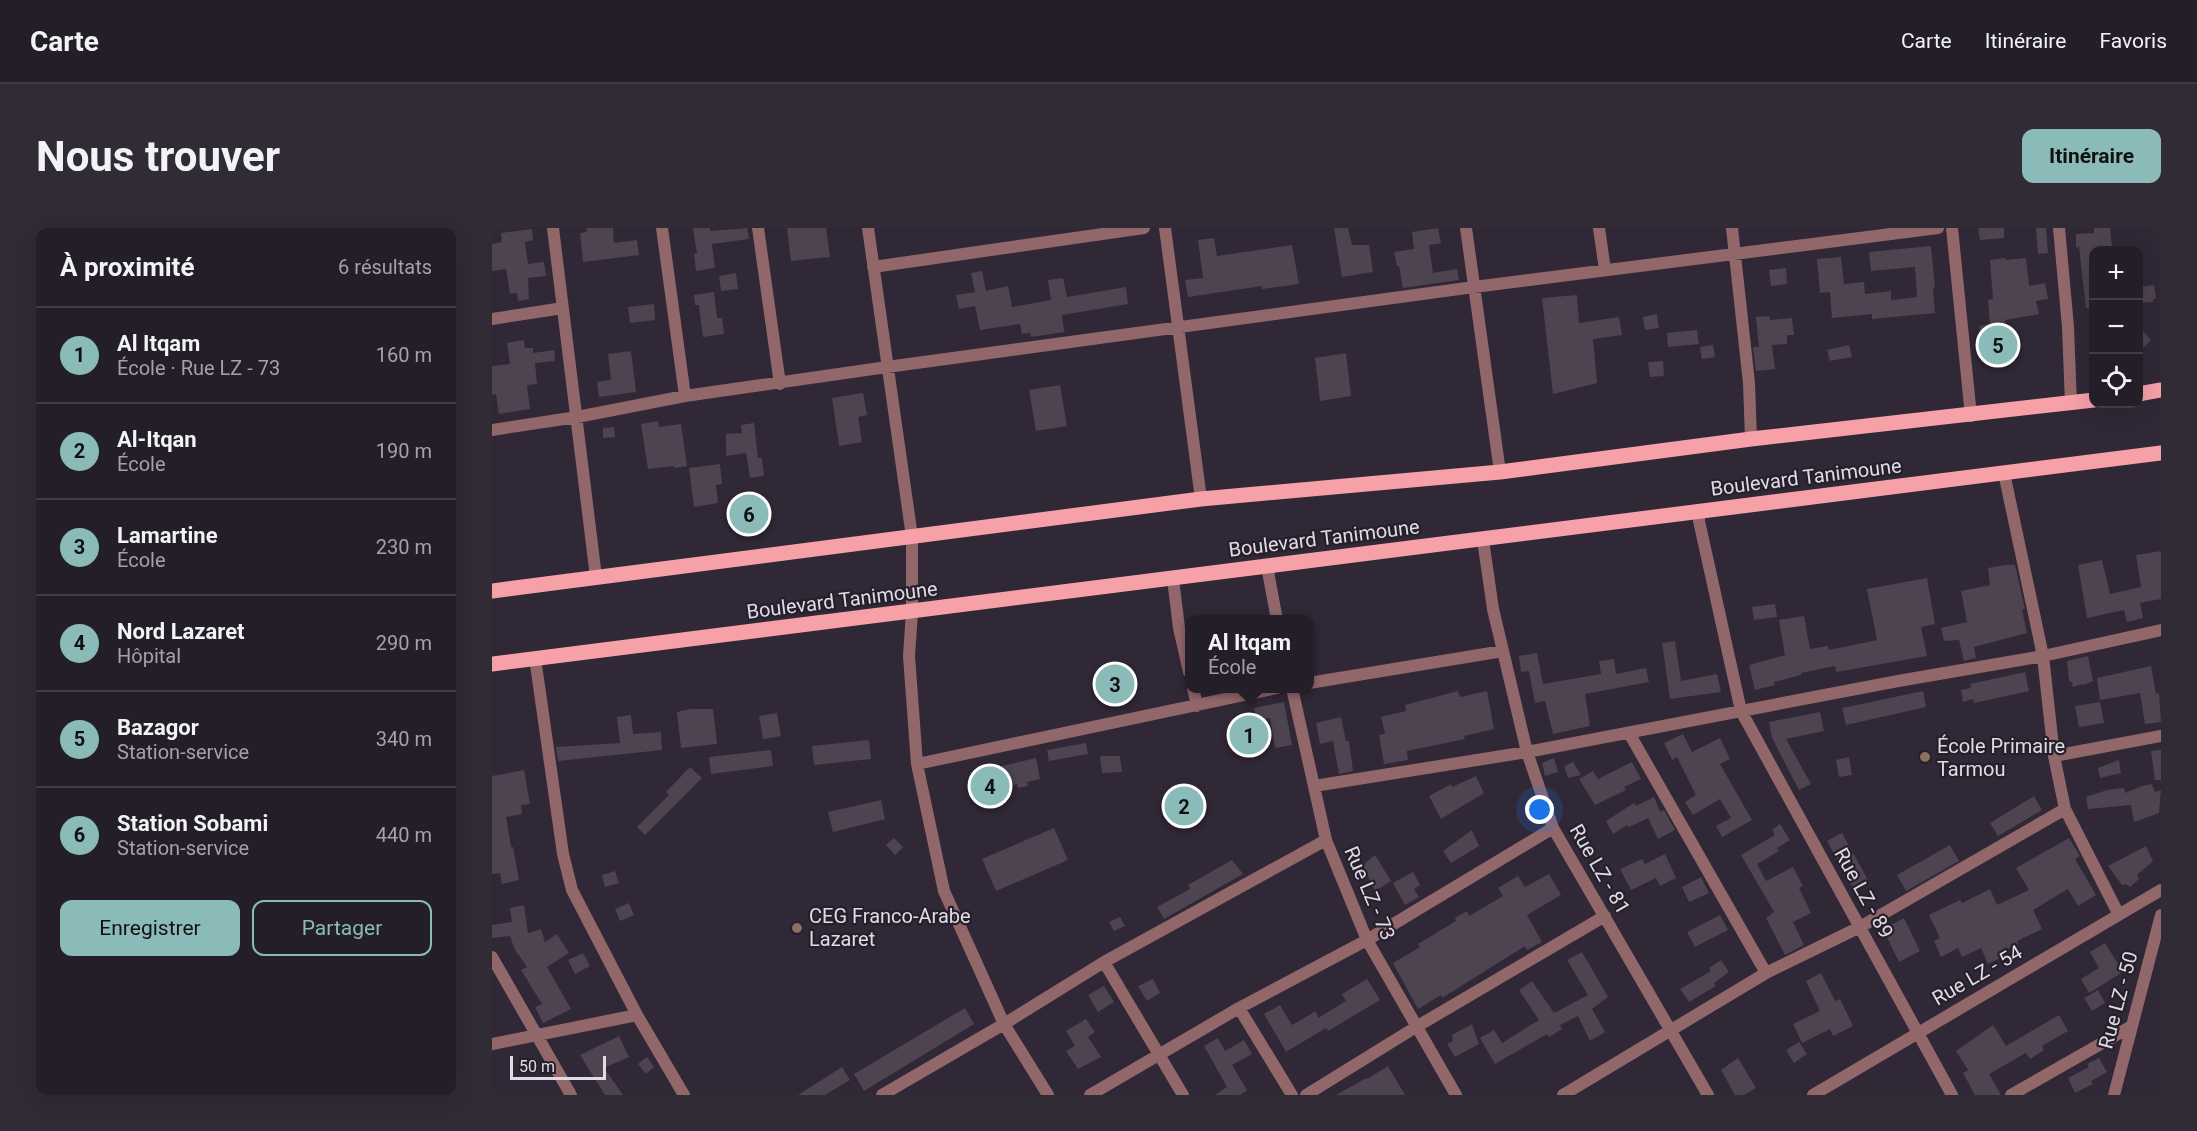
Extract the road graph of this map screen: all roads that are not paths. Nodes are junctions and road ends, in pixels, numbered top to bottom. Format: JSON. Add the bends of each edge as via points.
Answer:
{"nodes":[{"id":1,"x":553,"y":228,"type":"edge"},
{"id":2,"x":662,"y":228,"type":"edge"},
{"id":3,"x":758,"y":228,"type":"edge"},
{"id":4,"x":868,"y":228,"type":"edge"},
{"id":5,"x":1144,"y":228,"type":"edge"},
{"id":6,"x":1165,"y":228,"type":"edge"},
{"id":7,"x":1466,"y":228,"type":"edge"},
{"id":8,"x":1599,"y":228,"type":"edge"},
{"id":9,"x":1732,"y":228,"type":"edge"},
{"id":10,"x":1938,"y":228,"type":"edge"},
{"id":11,"x":1952,"y":228,"type":"edge"},
{"id":12,"x":2059,"y":228,"type":"edge"},
{"id":13,"x":1853,"y":233,"type":"edge"},
{"id":14,"x":1736,"y":255,"type":"junction"},
{"id":15,"x":873,"y":267,"type":"junction"},
{"id":16,"x":1605,"y":270,"type":"junction"},
{"id":17,"x":1474,"y":287,"type":"junction"},
{"id":18,"x":563,"y":308,"type":"junction"},
{"id":19,"x":492,"y":319,"type":"edge"},
{"id":20,"x":1178,"y":328,"type":"junction"},
{"id":21,"x":888,"y":367,"type":"junction"},
{"id":22,"x":780,"y":384,"type":"junction"},
{"id":23,"x":2161,"y":390,"type":"edge"},
{"id":24,"x":2143,"y":393,"type":"edge"},
{"id":25,"x":685,"y":396,"type":"junction"},
{"id":26,"x":2089,"y":401,"type":"edge"},
{"id":27,"x":2071,"y":404,"type":"junction"},
{"id":28,"x":1971,"y":416,"type":"junction"},
{"id":29,"x":577,"y":417,"type":"junction"},
{"id":30,"x":492,"y":430,"type":"edge"},
{"id":31,"x":1751,"y":439,"type":"junction"},
{"id":32,"x":2161,"y":453,"type":"edge"},
{"id":33,"x":1500,"y":472,"type":"junction"},
{"id":34,"x":2004,"y":473,"type":"junction"},
{"id":35,"x":1201,"y":499,"type":"junction"},
{"id":36,"x":1699,"y":512,"type":"junction"},
{"id":37,"x":912,"y":537,"type":"junction"},
{"id":38,"x":1483,"y":540,"type":"junction"},
{"id":39,"x":1267,"y":566,"type":"junction"},
{"id":40,"x":596,"y":577,"type":"junction"},
{"id":41,"x":1173,"y":579,"type":"junction"},
{"id":42,"x":492,"y":591,"type":"edge"},
{"id":43,"x":912,"y":612,"type":"junction"},
{"id":44,"x":1276,"y":615,"type":"edge"},
{"id":45,"x":2161,"y":630,"type":"edge"},
{"id":46,"x":1503,"y":651,"type":"junction"},
{"id":47,"x":1185,"y":654,"type":"edge"},
{"id":48,"x":2043,"y":656,"type":"junction"},
{"id":49,"x":535,"y":658,"type":"junction"},
{"id":50,"x":492,"y":664,"type":"edge"},
{"id":51,"x":1314,"y":682,"type":"edge"},
{"id":52,"x":1194,"y":693,"type":"edge"},
{"id":53,"x":1255,"y":693,"type":"edge"},
{"id":54,"x":1293,"y":693,"type":"edge"},
{"id":55,"x":1197,"y":706,"type":"junction"},
{"id":56,"x":1741,"y":711,"type":"junction"},
{"id":57,"x":1629,"y":733,"type":"junction"},
{"id":58,"x":2161,"y":736,"type":"edge"},
{"id":59,"x":1527,"y":752,"type":"junction"},
{"id":60,"x":2054,"y":756,"type":"junction"},
{"id":61,"x":917,"y":764,"type":"junction"},
{"id":62,"x":1314,"y":786,"type":"junction"},
{"id":63,"x":2065,"y":809,"type":"junction"},
{"id":64,"x":1553,"y":828,"type":"junction"},
{"id":65,"x":1326,"y":840,"type":"junction"},
{"id":66,"x":2161,"y":890,"type":"edge"},
{"id":67,"x":2146,"y":899,"type":"junction"},
{"id":68,"x":2161,"y":902,"type":"edge"},
{"id":69,"x":2119,"y":915,"type":"junction"},
{"id":70,"x":2161,"y":915,"type":"edge"},
{"id":71,"x":1605,"y":916,"type":"junction"},
{"id":72,"x":1860,"y":927,"type":"junction"},
{"id":73,"x":1367,"y":940,"type":"junction"},
{"id":74,"x":492,"y":957,"type":"edge"},
{"id":75,"x":1104,"y":962,"type":"junction"},
{"id":76,"x":1766,"y":973,"type":"junction"},
{"id":77,"x":1239,"y":1008,"type":"junction"},
{"id":78,"x":637,"y":1015,"type":"junction"},
{"id":79,"x":1004,"y":1024,"type":"junction"},
{"id":80,"x":2132,"y":1026,"type":"junction"},
{"id":81,"x":1416,"y":1027,"type":"junction"},
{"id":82,"x":1671,"y":1030,"type":"junction"},
{"id":83,"x":1918,"y":1032,"type":"junction"},
{"id":84,"x":537,"y":1036,"type":"junction"},
{"id":85,"x":492,"y":1044,"type":"edge"},
{"id":86,"x":1159,"y":1054,"type":"junction"},
{"id":87,"x":1834,"y":1090,"type":"edge"},
{"id":88,"x":572,"y":1095,"type":"edge"},
{"id":89,"x":684,"y":1095,"type":"edge"},
{"id":90,"x":882,"y":1095,"type":"edge"},
{"id":91,"x":1048,"y":1095,"type":"edge"},
{"id":92,"x":1090,"y":1095,"type":"edge"},
{"id":93,"x":1183,"y":1095,"type":"edge"},
{"id":94,"x":1292,"y":1095,"type":"edge"},
{"id":95,"x":1306,"y":1095,"type":"edge"},
{"id":96,"x":1456,"y":1095,"type":"edge"},
{"id":97,"x":1563,"y":1095,"type":"edge"},
{"id":98,"x":1708,"y":1095,"type":"edge"},
{"id":99,"x":1813,"y":1095,"type":"edge"},
{"id":100,"x":1952,"y":1095,"type":"edge"},
{"id":101,"x":2011,"y":1095,"type":"edge"},
{"id":102,"x":2114,"y":1095,"type":"edge"}],
"edges":[{"from":1,"to":18,"type":"street"},
{"from":2,"to":25,"type":"street"},
{"from":3,"to":22,"type":"street"},
{"from":4,"to":15,"type":"street"},
{"from":5,"to":15,"type":"street"},
{"from":6,"to":20,"type":"street"},
{"from":7,"to":17,"type":"street"},
{"from":8,"to":16,"type":"street"},
{"from":9,"to":14,"type":"street"},
{"from":10,"to":13,"type":"street"},
{"from":11,"to":28,"type":"street"},
{"from":12,"to":27,"type":"street"},
{"from":13,"to":14,"type":"street"},
{"from":14,"to":16,"type":"street"},
{"from":14,"to":31,"type":"street"},
{"from":15,"to":21,"type":"street"},
{"from":16,"to":17,"type":"street"},
{"from":17,"to":20,"type":"street"},
{"from":17,"to":33,"type":"street"},
{"from":18,"to":19,"type":"street"},
{"from":18,"to":29,"type":"street"},
{"from":20,"to":21,"type":"street"},
{"from":20,"to":35,"type":"street"},
{"from":21,"to":22,"type":"street"},
{"from":21,"to":37,"type":"street"},
{"from":22,"to":25,"type":"street"},
{"from":23,"to":24,"type":"main road"},
{"from":25,"to":29,"type":"street"},
{"from":26,"to":27,"type":"main road"},
{"from":27,"to":28,"type":"main road"},
{"from":28,"to":31,"type":"main road"},
{"from":29,"to":30,"type":"street"},
{"from":29,"to":40,"type":"street"},
{"from":31,"to":33,"type":"main road"},
{"from":32,"to":34,"type":"main road","name":"Boulevard Tanimoune"},
{"from":33,"to":35,"type":"main road"},
{"from":34,"to":36,"type":"main road","name":"Boulevard Tanimoune"},
{"from":34,"to":48,"type":"street"},
{"from":35,"to":37,"type":"main road"},
{"from":36,"to":38,"type":"main road","name":"Boulevard Tanimoune"},
{"from":36,"to":56,"type":"street","name":"Rue LZ - 89"},
{"from":37,"to":40,"type":"main road"},
{"from":37,"to":43,"type":"street"},
{"from":38,"to":39,"type":"main road","name":"Boulevard Tanimoune"},
{"from":38,"to":46,"type":"street","name":"Rue LZ - 81"},
{"from":39,"to":41,"type":"main road","name":"Boulevard Tanimoune"},
{"from":39,"to":44,"type":"street"},
{"from":40,"to":42,"type":"main road"},
{"from":41,"to":43,"type":"main road","name":"Boulevard Tanimoune"},
{"from":41,"to":47,"type":"street"},
{"from":43,"to":49,"type":"main road","name":"Boulevard Tanimoune"},
{"from":43,"to":61,"type":"street","via":[[909,656]]},
{"from":45,"to":48,"type":"street"},
{"from":46,"to":51,"type":"street"},
{"from":46,"to":59,"type":"street","name":"Rue LZ - 81"},
{"from":48,"to":56,"type":"street"},
{"from":48,"to":60,"type":"street"},
{"from":49,"to":50,"type":"main road","name":"Boulevard Tanimoune"},
{"from":49,"to":78,"type":"street","via":[[567,873],[572,890]]},
{"from":52,"to":55,"type":"street"},
{"from":53,"to":55,"type":"street"},
{"from":54,"to":62,"type":"street","name":"Rue LZ - 73"},
{"from":55,"to":61,"type":"street"},
{"from":56,"to":57,"type":"street"},
{"from":56,"to":72,"type":"street","name":"Rue LZ - 89"},
{"from":57,"to":59,"type":"street"},
{"from":57,"to":76,"type":"street"},
{"from":58,"to":60,"type":"street"},
{"from":59,"to":62,"type":"street"},
{"from":59,"to":64,"type":"street","name":"Rue LZ - 81"},
{"from":60,"to":63,"type":"street"},
{"from":61,"to":79,"type":"street","via":[[944,891]]},
{"from":62,"to":65,"type":"street","name":"Rue LZ - 73"},
{"from":63,"to":69,"type":"street"},
{"from":63,"to":72,"type":"street"},
{"from":64,"to":71,"type":"street","name":"Rue LZ - 81"},
{"from":64,"to":73,"type":"street"},
{"from":65,"to":73,"type":"street","name":"Rue LZ - 73"},
{"from":65,"to":75,"type":"street"},
{"from":66,"to":67,"type":"street","name":"Rue LZ - 54"},
{"from":67,"to":68,"type":"street"},
{"from":67,"to":69,"type":"street","name":"Rue LZ - 54"},
{"from":69,"to":83,"type":"street","name":"Rue LZ - 54"},
{"from":70,"to":80,"type":"street","name":"Rue LZ - 50"},
{"from":71,"to":81,"type":"street"},
{"from":71,"to":82,"type":"street","name":"Rue LZ - 81"},
{"from":72,"to":76,"type":"street"},
{"from":72,"to":83,"type":"street","name":"Rue LZ - 89"},
{"from":73,"to":77,"type":"street"},
{"from":73,"to":81,"type":"street","name":"Rue LZ - 73"},
{"from":74,"to":84,"type":"street"},
{"from":75,"to":79,"type":"street"},
{"from":75,"to":86,"type":"street"},
{"from":76,"to":82,"type":"street"},
{"from":77,"to":86,"type":"street"},
{"from":77,"to":94,"type":"street"},
{"from":78,"to":84,"type":"street"},
{"from":78,"to":89,"type":"street"},
{"from":79,"to":90,"type":"street"},
{"from":79,"to":91,"type":"street"},
{"from":80,"to":101,"type":"street"},
{"from":80,"to":102,"type":"street","name":"Rue LZ - 50"},
{"from":81,"to":95,"type":"street"},
{"from":81,"to":96,"type":"street","name":"Rue LZ - 73"},
{"from":82,"to":97,"type":"street"},
{"from":82,"to":98,"type":"street","name":"Rue LZ - 81"},
{"from":83,"to":87,"type":"street","name":"Rue LZ - 54"},
{"from":83,"to":100,"type":"street","name":"Rue LZ - 89"},
{"from":84,"to":85,"type":"street"},
{"from":84,"to":88,"type":"street"},
{"from":86,"to":92,"type":"street"},
{"from":86,"to":93,"type":"street"},
{"from":87,"to":99,"type":"street","name":"Rue LZ - 54"}]}
